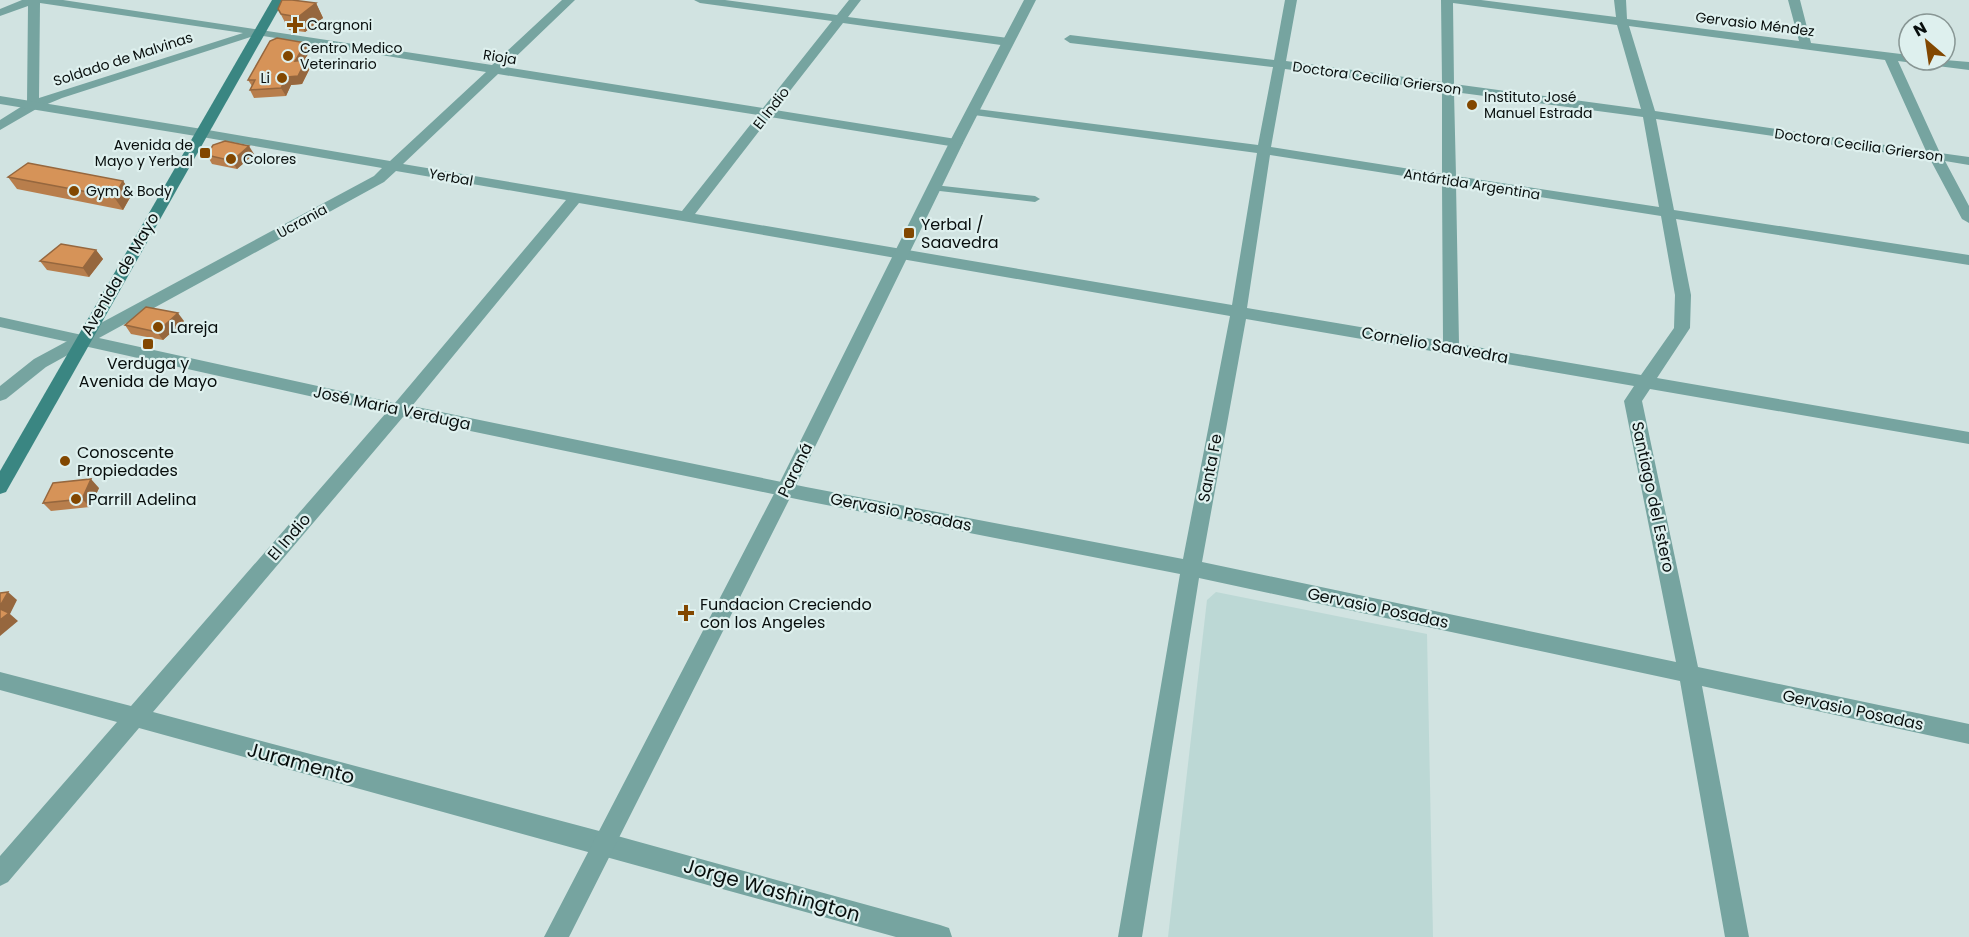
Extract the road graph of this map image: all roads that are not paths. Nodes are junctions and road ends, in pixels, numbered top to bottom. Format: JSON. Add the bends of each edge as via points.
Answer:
{"nodes":[{"id":1,"x":33,"y":0,"type":"edge"},
{"id":2,"x":40,"y":0,"type":"edge"},
{"id":3,"x":570,"y":0,"type":"edge"},
{"id":4,"x":700,"y":0,"type":"edge"},
{"id":5,"x":855,"y":0,"type":"edge"},
{"id":6,"x":1030,"y":0,"type":"edge"},
{"id":7,"x":1291,"y":0,"type":"edge"},
{"id":8,"x":1447,"y":0,"type":"edge"},
{"id":9,"x":1455,"y":0,"type":"edge"},
{"id":10,"x":1620,"y":0,"type":"edge"},
{"id":11,"x":1794,"y":0,"type":"edge"},
{"id":12,"x":279,"y":2,"type":"edge"},
{"id":13,"x":0,"y":13,"type":"edge"},
{"id":14,"x":841,"y":19,"type":"junction"},
{"id":15,"x":1622,"y":22,"type":"junction"},
{"id":16,"x":260,"y":32,"type":"junction"},
{"id":17,"x":1070,"y":39,"type":"dead end"},
{"id":18,"x":1008,"y":42,"type":"junction"},
{"id":19,"x":1806,"y":46,"type":"junction"},
{"id":20,"x":1890,"y":57,"type":"junction"},
{"id":21,"x":1897,"y":58,"type":"edge"},
{"id":22,"x":1278,"y":64,"type":"junction"},
{"id":23,"x":496,"y":71,"type":"junction"},
{"id":24,"x":1448,"y":88,"type":"junction"},
{"id":25,"x":0,"y":100,"type":"edge"},
{"id":26,"x":33,"y":105,"type":"junction"},
{"id":27,"x":974,"y":111,"type":"junction"},
{"id":28,"x":767,"y":112,"type":"junction"},
{"id":29,"x":1649,"y":114,"type":"junction"},
{"id":30,"x":0,"y":126,"type":"edge"},
{"id":31,"x":202,"y":134,"type":"junction"},
{"id":32,"x":956,"y":143,"type":"junction"},
{"id":33,"x":1264,"y":150,"type":"junction"},
{"id":34,"x":1935,"y":156,"type":"junction"},
{"id":35,"x":1969,"y":161,"type":"edge"},
{"id":36,"x":394,"y":168,"type":"junction"},
{"id":37,"x":1448,"y":180,"type":"junction"},
{"id":38,"x":934,"y":188,"type":"junction"},
{"id":39,"x":574,"y":198,"type":"junction"},
{"id":40,"x":1035,"y":199,"type":"dead end"},
{"id":41,"x":1668,"y":214,"type":"junction"},
{"id":42,"x":686,"y":216,"type":"junction"},
{"id":43,"x":1969,"y":219,"type":"edge"},
{"id":44,"x":902,"y":254,"type":"junction"},
{"id":45,"x":1969,"y":260,"type":"edge"},
{"id":46,"x":1239,"y":311,"type":"junction"},
{"id":47,"x":0,"y":322,"type":"edge"},
{"id":48,"x":82,"y":340,"type":"junction"},
{"id":49,"x":1451,"y":348,"type":"junction"},
{"id":50,"x":1647,"y":381,"type":"junction"},
{"id":51,"x":0,"y":395,"type":"edge"},
{"id":52,"x":399,"y":410,"type":"junction"},
{"id":53,"x":1969,"y":438,"type":"edge"},
{"id":54,"x":0,"y":487,"type":"edge"},
{"id":55,"x":785,"y":490,"type":"junction"},
{"id":56,"x":1191,"y":568,"type":"junction"},
{"id":57,"x":1689,"y":675,"type":"junction"},
{"id":58,"x":0,"y":681,"type":"edge"},
{"id":59,"x":134,"y":718,"type":"junction"},
{"id":60,"x":1969,"y":734,"type":"edge"},
{"id":61,"x":603,"y":843,"type":"junction"},
{"id":62,"x":0,"y":874,"type":"edge"},
{"id":63,"x":556,"y":937,"type":"edge"},
{"id":64,"x":940,"y":937,"type":"edge"},
{"id":65,"x":1130,"y":937,"type":"edge"},
{"id":66,"x":1737,"y":937,"type":"edge"}],
"edges":[{"from":1,"to":13,"type":"street"},
{"from":1,"to":26,"type":"street"},
{"from":2,"to":16,"type":"street","name":"Rioja"},
{"from":3,"to":23,"type":"street","name":"Ucrania"},
{"from":4,"to":14,"type":"street"},
{"from":5,"to":14,"type":"street","name":"El Indio"},
{"from":6,"to":18,"type":"street","name":"Paraná"},
{"from":7,"to":22,"type":"street","name":"Santa Fe"},
{"from":8,"to":24,"type":"street"},
{"from":9,"to":15,"type":"street","name":"Gervasio Méndez"},
{"from":10,"to":15,"type":"street","name":"Santiago del Estero"},
{"from":11,"to":19,"type":"street"},
{"from":12,"to":16,"type":"main road","name":"Avenida de Mayo"},
{"from":14,"to":18,"type":"street"},
{"from":14,"to":28,"type":"street","name":"El Indio"},
{"from":15,"to":19,"type":"street","name":"Gervasio Méndez"},
{"from":15,"to":29,"type":"street","name":"Santiago del Estero"},
{"from":16,"to":23,"type":"street","name":"Rioja"},
{"from":16,"to":26,"type":"street","name":"Soldado de Malvinas"},
{"from":16,"to":31,"type":"main road","name":"Avenida de Mayo"},
{"from":17,"to":22,"type":"street","name":"Doctora Cecilia Grierson"},
{"from":18,"to":27,"type":"street","name":"Paraná"},
{"from":19,"to":20,"type":"street","name":"Gervasio Méndez"},
{"from":20,"to":21,"type":"street","name":"Gervasio Méndez"},
{"from":20,"to":34,"type":"street"},
{"from":22,"to":24,"type":"street","name":"Doctora Cecilia Grierson"},
{"from":22,"to":33,"type":"street","name":"Santa Fe"},
{"from":23,"to":28,"type":"street","name":"Rioja"},
{"from":23,"to":36,"type":"street","name":"Ucrania"},
{"from":24,"to":29,"type":"street","name":"Doctora Cecilia Grierson"},
{"from":24,"to":37,"type":"street"},
{"from":25,"to":26,"type":"street","name":"Yerbal"},
{"from":26,"to":30,"type":"street","name":"Soldado de Malvinas"},
{"from":26,"to":31,"type":"street","name":"Yerbal"},
{"from":27,"to":32,"type":"street","name":"Paraná"},
{"from":27,"to":33,"type":"street","name":"Antártida Argentina"},
{"from":28,"to":32,"type":"street","name":"Rioja"},
{"from":28,"to":42,"type":"street","name":"El Indio"},
{"from":29,"to":34,"type":"street","name":"Doctora Cecilia Grierson"},
{"from":29,"to":41,"type":"street","name":"Santiago del Estero"},
{"from":31,"to":36,"type":"street","name":"Yerbal"},
{"from":31,"to":48,"type":"main road","name":"Avenida de Mayo"},
{"from":32,"to":38,"type":"street","name":"Paraná"},
{"from":33,"to":37,"type":"street","name":"Antártida Argentina"},
{"from":33,"to":46,"type":"street","name":"Santa Fe"},
{"from":34,"to":35,"type":"street","name":"Doctora Cecilia Grierson"},
{"from":34,"to":43,"type":"street"},
{"from":36,"to":39,"type":"street","name":"Yerbal"},
{"from":36,"to":48,"type":"street","name":"Ucrania"},
{"from":37,"to":41,"type":"street","name":"Antártida Argentina"},
{"from":37,"to":49,"type":"street"},
{"from":38,"to":40,"type":"lane"},
{"from":38,"to":44,"type":"street","name":"Paraná"},
{"from":39,"to":42,"type":"street","name":"Yerbal"},
{"from":39,"to":52,"type":"street","name":"El Indio"},
{"from":41,"to":45,"type":"street","name":"Antártida Argentina"},
{"from":41,"to":50,"type":"street","name":"Santiago del Estero","via":[[1683,295],[1682,328]]},
{"from":42,"to":44,"type":"street","name":"Yerbal"},
{"from":44,"to":46,"type":"street","name":"Cornelio Saavedra"},
{"from":44,"to":55,"type":"street","name":"Paraná"},
{"from":46,"to":49,"type":"street","name":"Cornelio Saavedra"},
{"from":46,"to":56,"type":"street","name":"Santa Fe"},
{"from":47,"to":48,"type":"street","name":"José Maria Verduga"},
{"from":48,"to":51,"type":"street","name":"Ucrania","via":[[40,363]]},
{"from":48,"to":52,"type":"street","name":"José Maria Verduga"},
{"from":48,"to":54,"type":"main road","name":"Avenida de Mayo"},
{"from":49,"to":50,"type":"street","name":"Cornelio Saavedra"},
{"from":50,"to":53,"type":"street","name":"Cornelio Saavedra"},
{"from":50,"to":57,"type":"street","name":"Santiago del Estero","via":[[1633,401]]},
{"from":52,"to":55,"type":"street","name":"José Maria Verduga"},
{"from":52,"to":59,"type":"street","name":"El Indio"},
{"from":55,"to":56,"type":"street","name":"Gervasio Posadas"},
{"from":55,"to":61,"type":"street","name":"Paraná"},
{"from":56,"to":57,"type":"street","name":"Gervasio Posadas"},
{"from":56,"to":65,"type":"street","name":"Santa Fe"},
{"from":57,"to":60,"type":"street","name":"Gervasio Posadas"},
{"from":57,"to":66,"type":"street","name":"Santiago del Estero"},
{"from":58,"to":59,"type":"street","name":"Juramento"},
{"from":59,"to":61,"type":"street","name":"Juramento"},
{"from":59,"to":62,"type":"street","name":"El Indio"},
{"from":61,"to":63,"type":"street","name":"Paraná"},
{"from":61,"to":64,"type":"street","name":"Jorge Washington"}]}
